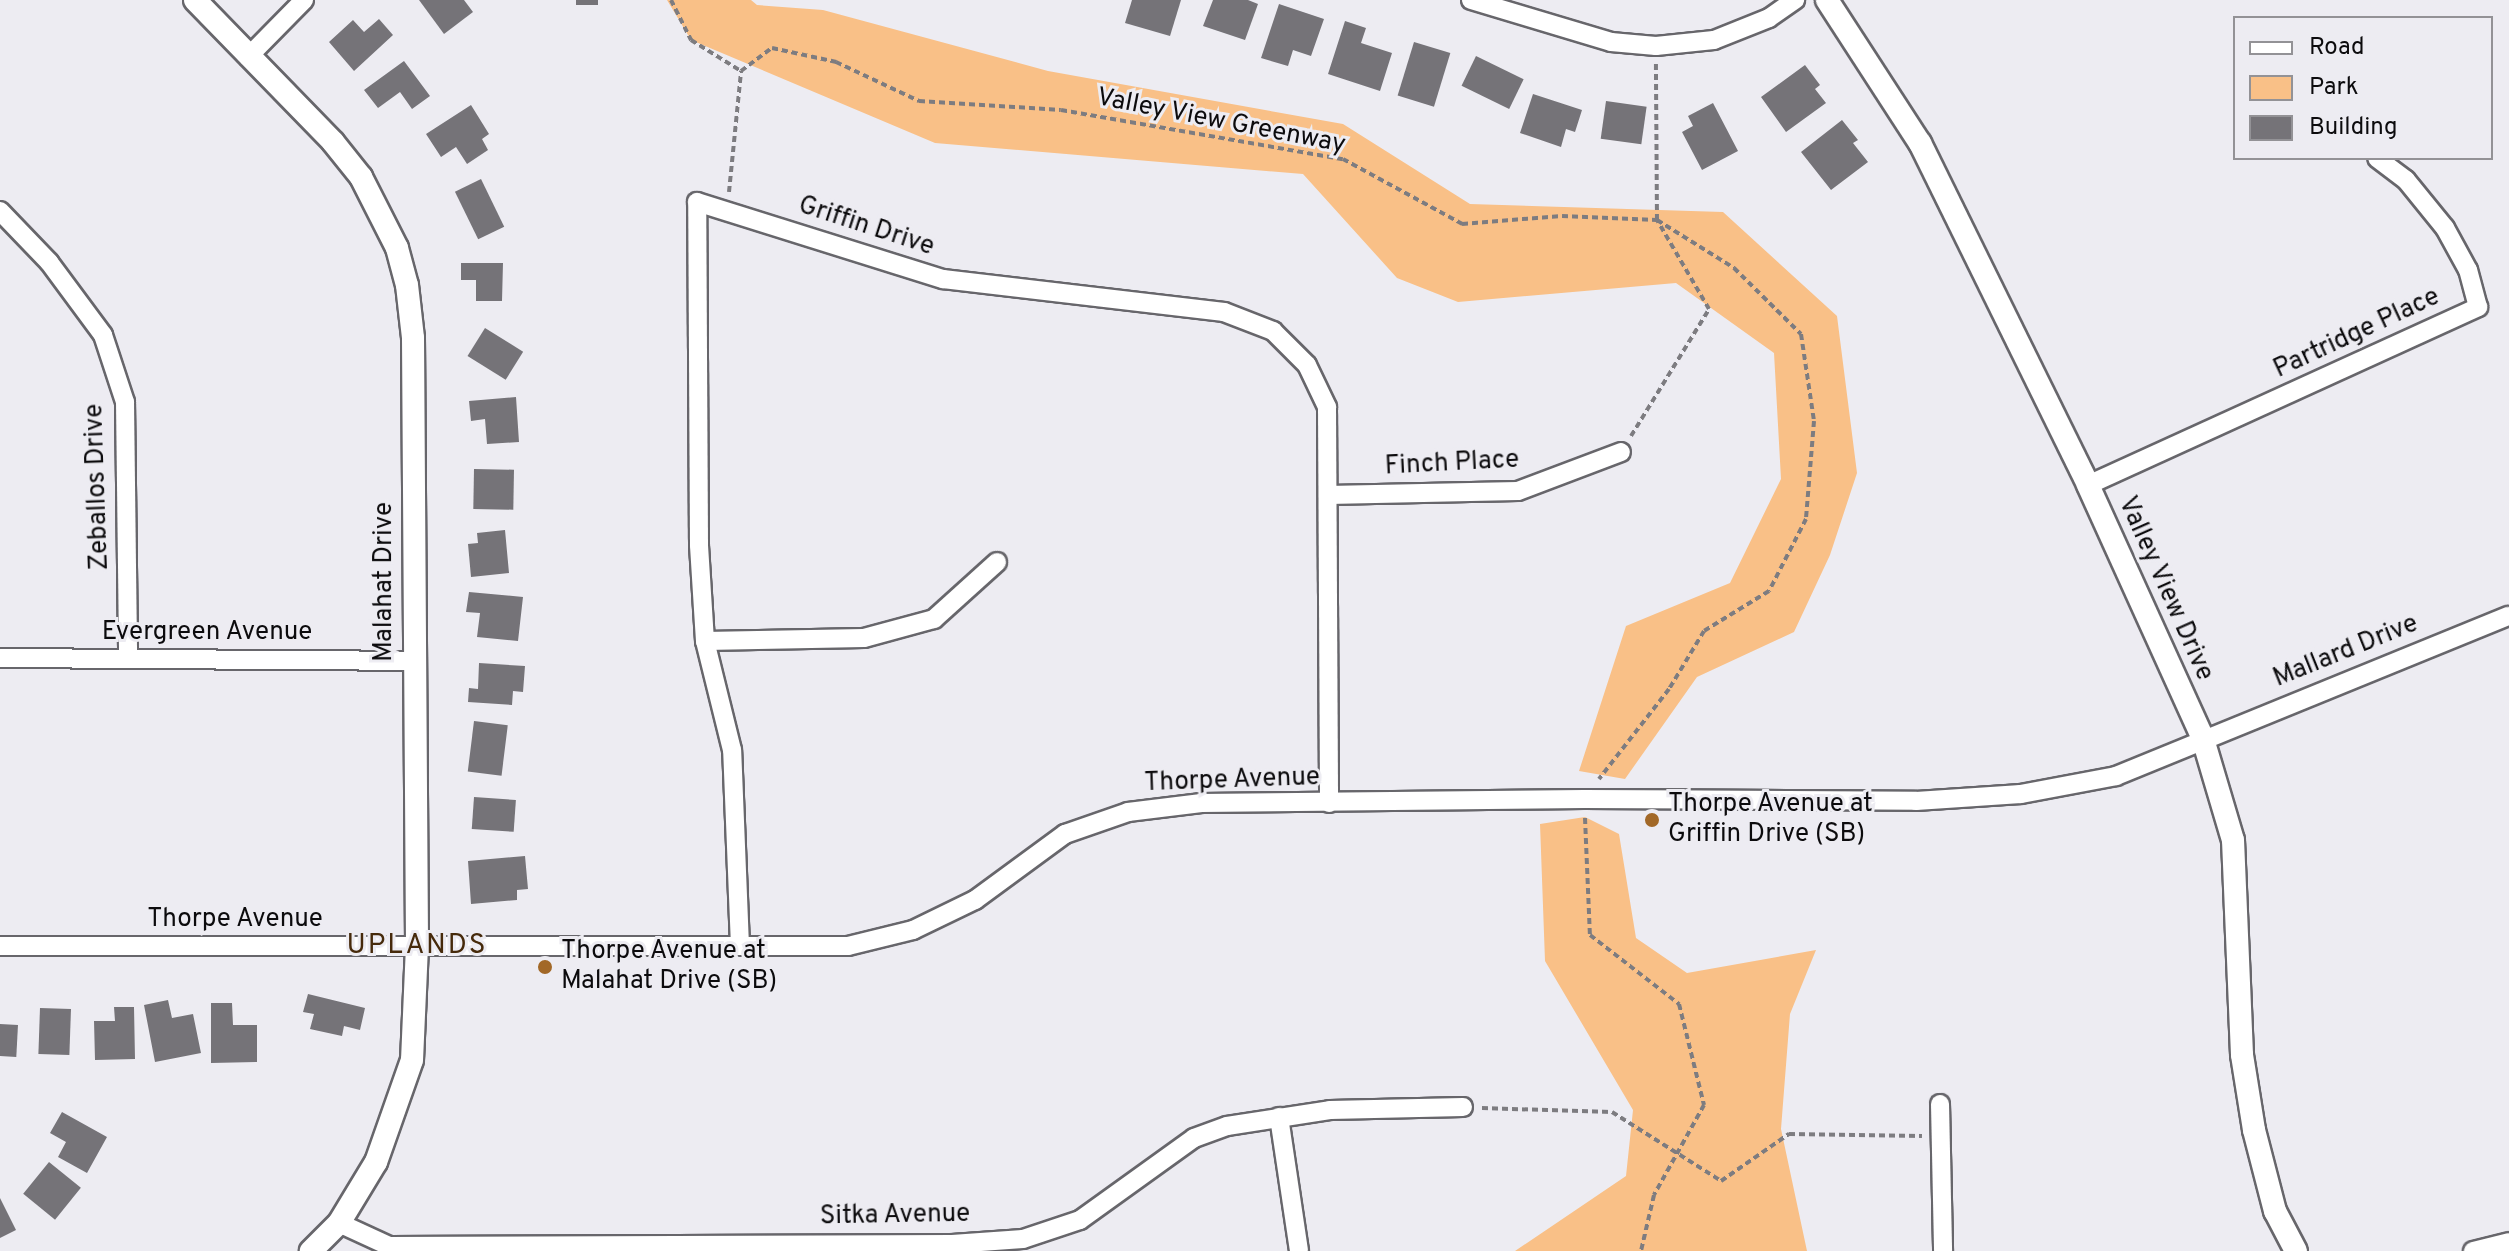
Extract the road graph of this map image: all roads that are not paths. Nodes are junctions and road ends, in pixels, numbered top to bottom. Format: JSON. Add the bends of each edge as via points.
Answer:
{"nodes":[{"id":1,"x":195,"y":0,"type":"edge"},
{"id":2,"x":304,"y":0,"type":"edge"},
{"id":3,"x":1471,"y":0,"type":"edge"},
{"id":4,"x":1795,"y":0,"type":"edge"},
{"id":5,"x":1827,"y":0,"type":"edge"},
{"id":6,"x":248,"y":57,"type":"junction"},
{"id":7,"x":2380,"y":160,"type":"edge"},
{"id":8,"x":0,"y":211,"type":"edge"},
{"id":9,"x":1621,"y":452,"type":"road end"},
{"id":10,"x":2088,"y":485,"type":"junction"},
{"id":11,"x":1328,"y":495,"type":"junction"},
{"id":12,"x":997,"y":562,"type":"dead end"},
{"id":13,"x":2509,"y":616,"type":"edge"},
{"id":14,"x":705,"y":641,"type":"junction"},
{"id":15,"x":0,"y":658,"type":"edge"},
{"id":16,"x":128,"y":659,"type":"junction"},
{"id":17,"x":413,"y":661,"type":"junction"},
{"id":18,"x":2203,"y":739,"type":"junction"},
{"id":19,"x":1329,"y":803,"type":"junction"},
{"id":20,"x":0,"y":946,"type":"edge"},
{"id":21,"x":417,"y":946,"type":"junction"},
{"id":22,"x":740,"y":946,"type":"junction"},
{"id":23,"x":1940,"y":1104,"type":"dead end"},
{"id":24,"x":1463,"y":1107,"type":"road end"},
{"id":25,"x":1279,"y":1117,"type":"junction"},
{"id":26,"x":339,"y":1223,"type":"junction"},
{"id":27,"x":2509,"y":1242,"type":"edge"},
{"id":28,"x":311,"y":1251,"type":"edge"},
{"id":29,"x":1299,"y":1251,"type":"edge"},
{"id":30,"x":1943,"y":1251,"type":"edge"},
{"id":31,"x":2296,"y":1251,"type":"edge"},
{"id":32,"x":2473,"y":1251,"type":"edge"}],
"edges":[{"from":1,"to":6,"type":"street","name":"Malahat Drive"},
{"from":2,"to":6,"type":"street"},
{"from":3,"to":4,"type":"street","via":[[1611,42],[1656,46],[1714,40],[1769,18]]},
{"from":5,"to":10,"type":"street","name":"Valley View Drive","via":[[1920,143]]},
{"from":6,"to":17,"type":"street","name":"Malahat Drive","via":[[361,177],[387,226],[407,285],[413,338]]},
{"from":7,"to":10,"type":"street","name":"Partridge Place","via":[[2406,180],[2445,228],[2468,270],[2478,307]]},
{"from":8,"to":16,"type":"street","name":"Zeballos Drive","via":[[49,262],[103,335],[125,402]]},
{"from":9,"to":11,"type":"street","name":"Finch Place","via":[[1518,491]]},
{"from":10,"to":18,"type":"street","name":"Valley View Drive"},
{"from":11,"to":14,"type":"street","name":"Griffin Drive","via":[[1327,407],[1307,365],[1273,331],[1224,312],[943,279],[697,202],[699,545]]},
{"from":11,"to":19,"type":"street","name":"Griffin Drive"},
{"from":12,"to":14,"type":"street","via":[[934,619],[864,638]]},
{"from":13,"to":18,"type":"street","name":"Mallard Drive"},
{"from":14,"to":22,"type":"street","name":"Griffin Drive","via":[[732,750]]},
{"from":15,"to":16,"type":"street","name":"Evergreen Avenue"},
{"from":16,"to":17,"type":"street","name":"Evergreen Avenue"},
{"from":17,"to":21,"type":"street","name":"Malahat Drive"},
{"from":18,"to":19,"type":"street","name":"Thorpe Avenue","via":[[2116,776],[2021,794],[1916,801]]},
{"from":18,"to":31,"type":"street","name":"Valley View Drive","via":[[2233,840],[2242,1055],[2254,1130],[2275,1211]]},
{"from":19,"to":22,"type":"street","name":"Thorpe Avenue","via":[[1201,803],[1128,812],[1065,834],[975,900],[913,930],[848,946]]},
{"from":20,"to":21,"type":"street","name":"Thorpe Avenue"},
{"from":21,"to":22,"type":"street","name":"Thorpe Avenue"},
{"from":21,"to":26,"type":"street","name":"Malahat Drive","via":[[412,1060],[376,1162]]},
{"from":23,"to":30,"type":"street"},
{"from":24,"to":25,"type":"street","name":"Sitka Avenue","via":[[1330,1110]]},
{"from":25,"to":26,"type":"street","name":"Sitka Avenue","via":[[1194,1138],[1080,1220],[1023,1239],[937,1245],[389,1246]]},
{"from":25,"to":29,"type":"street"},
{"from":26,"to":28,"type":"street"},
{"from":27,"to":32,"type":"street"}]}
